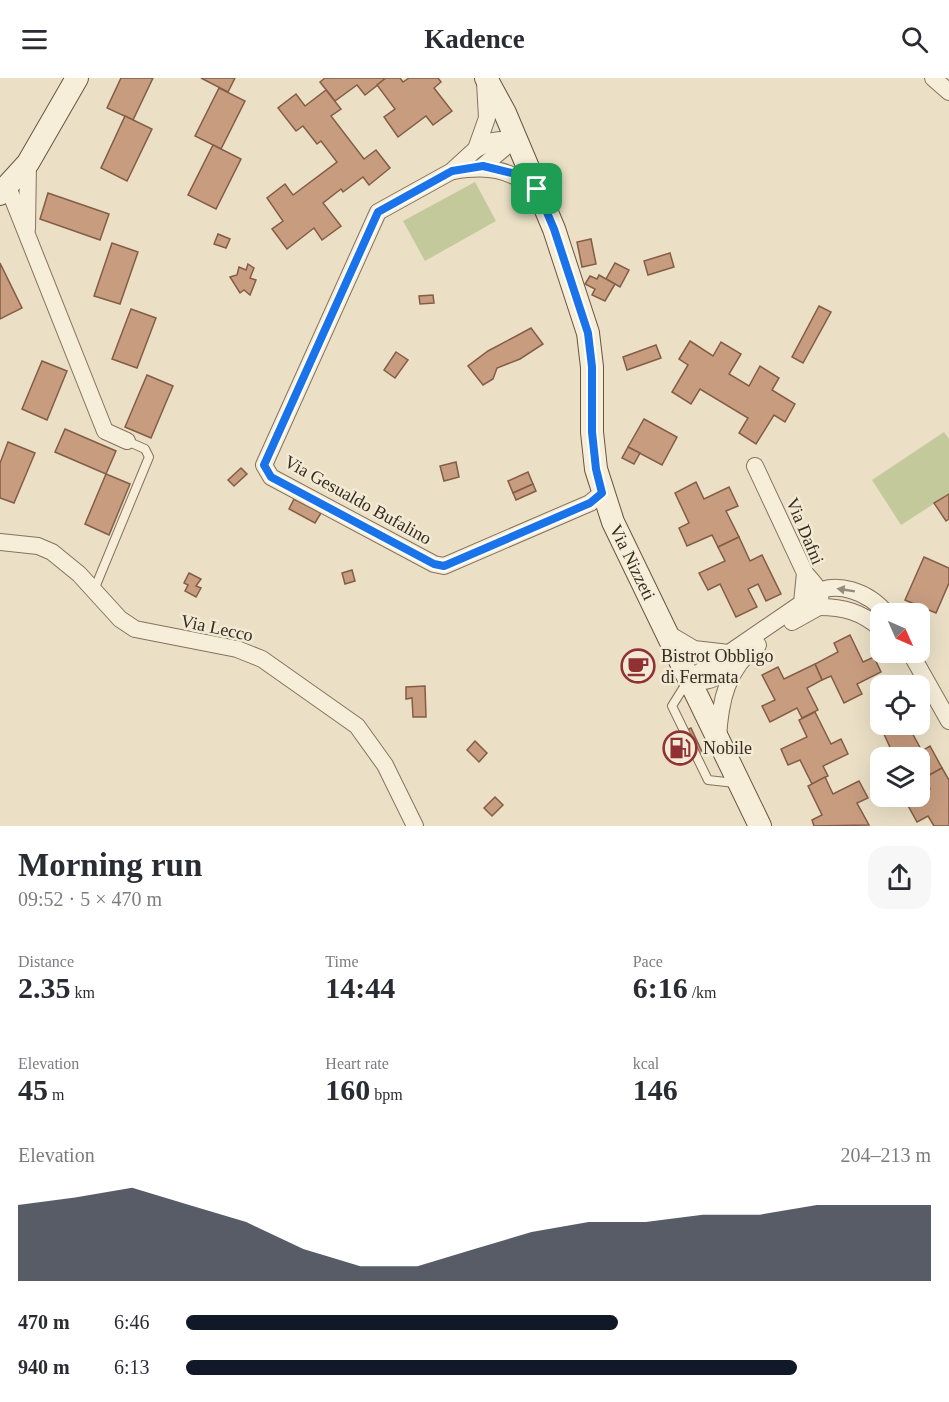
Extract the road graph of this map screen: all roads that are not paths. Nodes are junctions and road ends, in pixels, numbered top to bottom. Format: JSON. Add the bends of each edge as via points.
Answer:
{"nodes":[{"id":1,"x":77,"y":78,"type":"edge"},
{"id":2,"x":485,"y":78,"type":"edge"},
{"id":3,"x":496,"y":78,"type":"edge"},
{"id":4,"x":933,"y":78,"type":"edge"},
{"id":5,"x":949,"y":92,"type":"edge"},
{"id":6,"x":505,"y":113,"type":"junction"},
{"id":7,"x":516,"y":138,"type":"junction"},
{"id":8,"x":476,"y":149,"type":"junction"},
{"id":9,"x":28,"y":163,"type":"junction"},
{"id":10,"x":483,"y":166,"type":"junction"},
{"id":11,"x":452,"y":171,"type":"junction"},
{"id":12,"x":537,"y":189,"type":"junction"},
{"id":13,"x":4,"y":190,"type":"edge"},
{"id":14,"x":27,"y":233,"type":"junction"},
{"id":15,"x":127,"y":441,"type":"joint"},
{"id":16,"x":755,"y":466,"type":"dead end"},
{"id":17,"x":602,"y":493,"type":"junction"},
{"id":18,"x":0,"y":542,"type":"edge"},
{"id":19,"x":94,"y":591,"type":"junction"},
{"id":20,"x":812,"y":603,"type":"junction"},
{"id":21,"x":876,"y":603,"type":"edge"},
{"id":22,"x":870,"y":622,"type":"edge"},
{"id":23,"x":667,"y":633,"type":"junction"},
{"id":24,"x":736,"y":655,"type":"junction"},
{"id":25,"x":915,"y":663,"type":"edge"},
{"id":26,"x":689,"y":679,"type":"junction"},
{"id":27,"x":949,"y":721,"type":"edge"},
{"id":28,"x":718,"y":740,"type":"junction"},
{"id":29,"x":739,"y":784,"type":"junction"},
{"id":30,"x":415,"y":826,"type":"edge"},
{"id":31,"x":760,"y":826,"type":"edge"}],
"edges":[{"from":1,"to":9,"type":"street"},
{"from":2,"to":6,"type":"street"},
{"from":2,"to":8,"type":"street","via":[[487,118]]},
{"from":3,"to":6,"type":"street"},
{"from":4,"to":5,"type":"street"},
{"from":6,"to":7,"type":"street","name":"Via Nizzeti"},
{"from":7,"to":8,"type":"street"},
{"from":7,"to":10,"type":"street"},
{"from":7,"to":12,"type":"street","name":"Via Nizzeti"},
{"from":8,"to":11,"type":"street"},
{"from":9,"to":13,"type":"street"},
{"from":9,"to":14,"type":"street"},
{"from":10,"to":11,"type":"street"},
{"from":10,"to":12,"type":"street","via":[[516,174]]},
{"from":11,"to":17,"type":"street","name":"Via Gesualdo Bufalino","via":[[378,212],[264,465],[271,477],[444,566],[590,503]]},
{"from":12,"to":17,"type":"street","name":"Via Nizzeti","via":[[588,333],[592,432]]},
{"from":13,"to":14,"type":"street"},
{"from":14,"to":15,"type":"street","via":[[105,430]]},
{"from":15,"to":19,"type":"lane","via":[[145,449],[149,457]]},
{"from":16,"to":20,"type":"street","name":"Via Dafni","via":[[805,573]]},
{"from":17,"to":23,"type":"street","name":"Via Nizzeti"},
{"from":18,"to":19,"type":"street","name":"Via Lecco","via":[[38,546],[52,552]]},
{"from":19,"to":30,"type":"street","name":"Via Lecco","via":[[135,629],[237,649],[254,656],[357,726],[385,765]]},
{"from":21,"to":20,"type":"street","one_way":true,"via":[[859,592],[837,588]]},
{"from":20,"to":22,"type":"street","via":[[855,612]]},
{"from":20,"to":24,"type":"street"},
{"from":23,"to":24,"type":"street","via":[[694,649]]},
{"from":23,"to":26,"type":"street","name":"Via Nizzeti"},
{"from":24,"to":26,"type":"street"},
{"from":24,"to":28,"type":"street","via":[[719,712]]},
{"from":25,"to":27,"type":"street"},
{"from":26,"to":28,"type":"street","name":"Via Nizzeti"},
{"from":26,"to":29,"type":"lane","via":[[672,706],[708,780]]},
{"from":28,"to":29,"type":"street","name":"Via Nizzeti"},
{"from":29,"to":31,"type":"street","name":"Via Nizzeti"}]}
